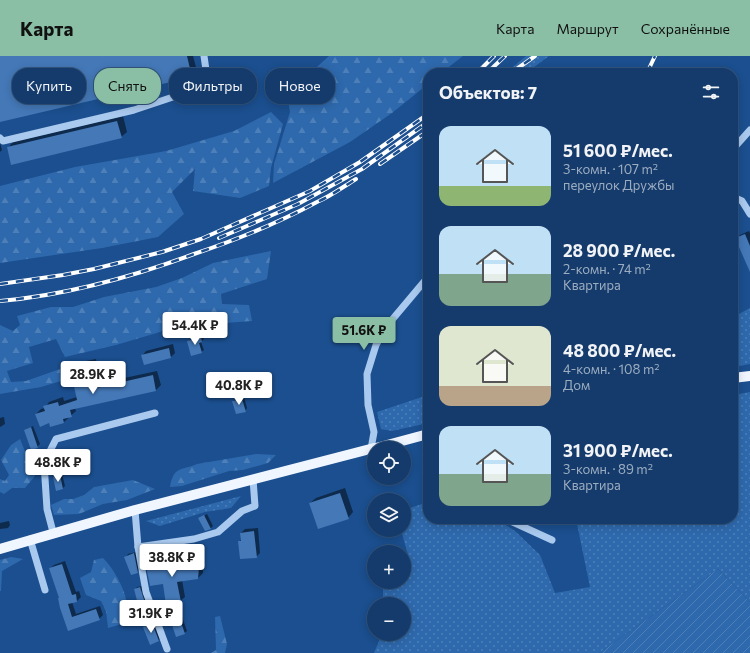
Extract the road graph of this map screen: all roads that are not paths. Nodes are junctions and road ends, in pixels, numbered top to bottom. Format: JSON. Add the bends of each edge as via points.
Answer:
{"nodes":[{"id":1,"x":204,"y":56,"type":"edge"},
{"id":2,"x":750,"y":130,"type":"edge"},
{"id":3,"x":0,"y":138,"type":"edge"},
{"id":4,"x":738,"y":143,"type":"edge"},
{"id":5,"x":738,"y":199,"type":"edge"},
{"id":6,"x":750,"y":214,"type":"edge"},
{"id":7,"x":423,"y":284,"type":"edge"},
{"id":8,"x":750,"y":376,"type":"edge"},
{"id":9,"x":738,"y":377,"type":"edge"},
{"id":10,"x":155,"y":413,"type":"dead end"},
{"id":11,"x":423,"y":438,"type":"edge"},
{"id":12,"x":374,"y":441,"type":"edge"},
{"id":13,"x":409,"y":441,"type":"edge"},
{"id":14,"x":367,"y":451,"type":"edge"},
{"id":15,"x":253,"y":480,"type":"junction"},
{"id":16,"x":135,"y":510,"type":"junction"},
{"id":17,"x":517,"y":524,"type":"edge"},
{"id":18,"x":53,"y":532,"type":"junction"},
{"id":19,"x":30,"y":539,"type":"junction"},
{"id":20,"x":552,"y":540,"type":"dead end"},
{"id":21,"x":138,"y":547,"type":"junction"},
{"id":22,"x":0,"y":549,"type":"edge"},
{"id":23,"x":45,"y":590,"type":"dead end"},
{"id":24,"x":167,"y":649,"type":"dead end"}],
"edges":[{"from":1,"to":3,"type":"street","via":[[206,70],[194,90],[126,112],[3,141]]},
{"from":2,"to":4,"type":"street"},
{"from":5,"to":6,"type":"street"},
{"from":7,"to":12,"type":"street","via":[[386,327],[376,345],[367,374],[368,404]]},
{"from":8,"to":9,"type":"main road"},
{"from":10,"to":18,"type":"street","via":[[56,439],[44,463],[46,509]]},
{"from":11,"to":13,"type":"main road"},
{"from":14,"to":15,"type":"main road"},
{"from":15,"to":16,"type":"main road"},
{"from":15,"to":21,"type":"street","via":[[255,506],[242,511],[218,532],[194,539]]},
{"from":16,"to":18,"type":"main road"},
{"from":16,"to":21,"type":"street"},
{"from":17,"to":20,"type":"street"},
{"from":18,"to":19,"type":"main road"},
{"from":19,"to":22,"type":"main road"},
{"from":19,"to":23,"type":"street"},
{"from":21,"to":24,"type":"street","via":[[146,592]]}]}
